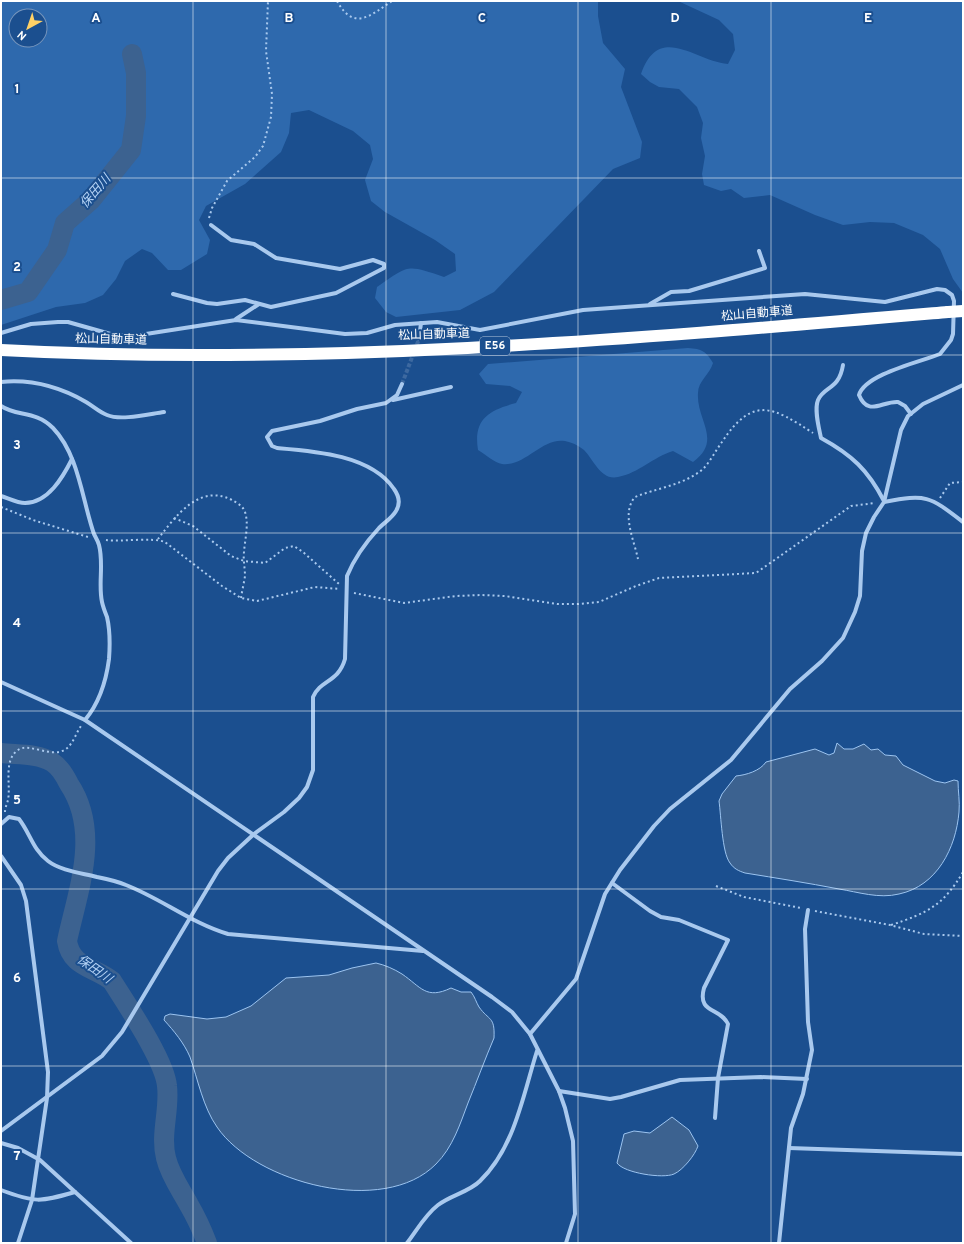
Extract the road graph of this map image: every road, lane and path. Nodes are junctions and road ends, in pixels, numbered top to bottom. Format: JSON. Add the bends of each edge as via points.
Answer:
{"nodes":[{"id":1,"x":268,"y":1,"type":"edge"},
{"id":2,"x":337,"y":1,"type":"edge"},
{"id":3,"x":392,"y":1,"type":"edge"},
{"id":4,"x":211,"y":225,"type":"joint"},
{"id":5,"x":759,"y":251,"type":"dead end"},
{"id":6,"x":173,"y":294,"type":"dead end"},
{"id":7,"x":259,"y":304,"type":"junction"},
{"id":8,"x":648,"y":306,"type":"junction"},
{"id":9,"x":963,"y":311,"type":"edge"},
{"id":10,"x":236,"y":320,"type":"junction"},
{"id":11,"x":421,"y":323,"type":"junction"},
{"id":12,"x":1,"y":333,"type":"edge"},
{"id":13,"x":419,"y":339,"type":"tunnel mouth"},
{"id":14,"x":1,"y":350,"type":"edge"},
{"id":15,"x":843,"y":365,"type":"dead end"},
{"id":16,"x":1,"y":382,"type":"edge"},
{"id":17,"x":402,"y":384,"type":"tunnel mouth"},
{"id":18,"x":963,"y":385,"type":"edge"},
{"id":19,"x":451,"y":387,"type":"dead end"},
{"id":20,"x":393,"y":400,"type":"junction"},
{"id":21,"x":1,"y":406,"type":"edge"},
{"id":22,"x":164,"y":412,"type":"dead end"},
{"id":23,"x":911,"y":414,"type":"junction"},
{"id":24,"x":821,"y":438,"type":"junction"},
{"id":25,"x":72,"y":459,"type":"junction"},
{"id":26,"x":963,"y":482,"type":"edge"},
{"id":27,"x":1,"y":496,"type":"edge"},
{"id":28,"x":884,"y":502,"type":"junction"},
{"id":29,"x":937,"y":502,"type":"junction"},
{"id":30,"x":1,"y":507,"type":"edge"},
{"id":31,"x":174,"y":518,"type":"junction"},
{"id":32,"x":963,"y":522,"type":"edge"},
{"id":33,"x":97,"y":539,"type":"junction"},
{"id":34,"x":158,"y":539,"type":"junction"},
{"id":35,"x":638,"y":559,"type":"dead end"},
{"id":36,"x":244,"y":561,"type":"junction"},
{"id":37,"x":346,"y":590,"type":"junction"},
{"id":38,"x":241,"y":598,"type":"junction"},
{"id":39,"x":1,"y":682,"type":"edge"},
{"id":40,"x":85,"y":720,"type":"junction"},
{"id":41,"x":6,"y":818,"type":"junction"},
{"id":42,"x":1,"y":824,"type":"edge"},
{"id":43,"x":254,"y":834,"type":"junction"},
{"id":44,"x":1,"y":856,"type":"edge"},
{"id":45,"x":963,"y":872,"type":"edge"},
{"id":46,"x":612,"y":883,"type":"junction"},
{"id":47,"x":716,"y":886,"type":"dead end"},
{"id":48,"x":808,"y":910,"type":"junction"},
{"id":49,"x":188,"y":919,"type":"junction"},
{"id":50,"x":890,"y":926,"type":"junction"},
{"id":51,"x":963,"y":936,"type":"edge"},
{"id":52,"x":424,"y":952,"type":"junction"},
{"id":53,"x":530,"y":1034,"type":"junction"},
{"id":54,"x":537,"y":1051,"type":"junction"},
{"id":55,"x":718,"y":1078,"type":"junction"},
{"id":56,"x":807,"y":1079,"type":"junction"},
{"id":57,"x":559,"y":1091,"type":"junction"},
{"id":58,"x":47,"y":1098,"type":"junction"},
{"id":59,"x":715,"y":1118,"type":"dead end"},
{"id":60,"x":1,"y":1132,"type":"edge"},
{"id":61,"x":1,"y":1143,"type":"edge"},
{"id":62,"x":789,"y":1148,"type":"junction"},
{"id":63,"x":963,"y":1154,"type":"edge"},
{"id":64,"x":37,"y":1158,"type":"junction"},
{"id":65,"x":1,"y":1190,"type":"edge"},
{"id":66,"x":74,"y":1192,"type":"junction"},
{"id":67,"x":32,"y":1200,"type":"junction"},
{"id":68,"x":18,"y":1243,"type":"edge"},
{"id":69,"x":131,"y":1243,"type":"edge"},
{"id":70,"x":408,"y":1243,"type":"edge"},
{"id":71,"x":566,"y":1243,"type":"edge"},
{"id":72,"x":779,"y":1243,"type":"edge"}],
"edges":[{"from":1,"to":4,"type":"path","via":[[266,51],[272,94],[271,117],[264,146],[227,181],[212,208],[209,217]]},
{"from":2,"to":3,"type":"path","via":[[351,18],[360,19]]},
{"from":4,"to":7,"type":"street","via":[[231,240],[254,244],[276,258],[340,269],[373,260],[384,264],[384,268],[378,273],[336,293],[271,307]]},
{"from":5,"to":8,"type":"street","via":[[765,268],[689,291],[671,292]]},
{"from":6,"to":7,"type":"street","via":[[207,303],[245,300]]},
{"from":7,"to":10,"type":"street"},
{"from":8,"to":11,"type":"street","via":[[583,310],[490,330],[437,322]]},
{"from":8,"to":23,"type":"street","via":[[805,294],[885,302],[929,290],[945,290],[952,295],[954,301],[953,334],[946,348],[940,354],[884,374],[870,382],[859,395],[866,405],[872,408],[898,402]]},
{"from":9,"to":14,"type":"highway","name":"松山自動車道","number":"E56","bridge":true,"via":[[567,343],[441,349],[173,355]]},
{"from":10,"to":11,"type":"street","via":[[357,335],[395,325]]},
{"from":10,"to":12,"type":"street","via":[[133,336],[114,335],[68,322],[31,324]]},
{"from":11,"to":13,"type":"street"},
{"from":15,"to":24,"type":"street","via":[[836,384],[818,400]]},
{"from":16,"to":22,"type":"street","via":[[50,386],[88,402],[107,415],[117,417]]},
{"from":17,"to":20,"type":"street"},
{"from":18,"to":23,"type":"street","via":[[923,404]]},
{"from":19,"to":20,"type":"street"},
{"from":20,"to":37,"type":"street","via":[[357,408],[320,421],[272,431],[267,437],[272,446],[277,448],[311,451],[367,465],[385,478],[398,495],[400,501],[397,510],[378,529],[351,566]]},
{"from":21,"to":25,"type":"street","via":[[41,419],[53,428]]},
{"from":23,"to":28,"type":"street","via":[[901,430]]},
{"from":24,"to":28,"type":"street","via":[[840,448],[865,469]]},
{"from":24,"to":35,"type":"path","via":[[784,415],[764,409],[750,412],[727,434],[699,472],[635,497],[629,504],[628,517]]},
{"from":25,"to":27,"type":"street","via":[[45,496],[25,503]]},
{"from":25,"to":33,"type":"street"},
{"from":26,"to":29,"type":"path","via":[[950,484]]},
{"from":28,"to":29,"type":"street","via":[[913,496]]},
{"from":28,"to":37,"type":"path","via":[[851,506],[756,573],[659,578],[598,602],[557,604],[481,595],[404,603]]},
{"from":28,"to":46,"type":"street","via":[[866,533],[862,551],[860,596],[856,612],[843,638],[822,661],[790,689],[731,760],[670,809],[654,826]]},
{"from":29,"to":32,"type":"street"},
{"from":30,"to":33,"type":"path","via":[[33,520]]},
{"from":31,"to":34,"type":"path"},
{"from":31,"to":36,"type":"path","via":[[193,526],[231,556]]},
{"from":31,"to":36,"type":"path","via":[[190,502],[211,496],[224,496],[243,507],[247,525]]},
{"from":33,"to":34,"type":"path","via":[[120,542]]},
{"from":33,"to":40,"type":"street","via":[[101,560],[102,603],[109,636],[109,658],[98,703]]},
{"from":34,"to":38,"type":"path"},
{"from":36,"to":37,"type":"path","via":[[265,563],[285,548],[294,546]]},
{"from":36,"to":38,"type":"path","via":[[245,578]]},
{"from":37,"to":38,"type":"path","via":[[324,587],[257,601]]},
{"from":37,"to":43,"type":"street","via":[[345,659],[337,675],[315,691],[313,697],[313,770],[307,787],[284,812]]},
{"from":39,"to":40,"type":"street"},
{"from":40,"to":41,"type":"path","via":[[66,749],[55,753],[26,748],[16,750],[10,759],[8,801],[4,810]]},
{"from":40,"to":43,"type":"street"},
{"from":41,"to":42,"type":"street"},
{"from":41,"to":49,"type":"street","via":[[19,819],[30,840],[49,862],[126,885]]},
{"from":43,"to":49,"type":"street","via":[[221,866]]},
{"from":43,"to":52,"type":"street"},
{"from":44,"to":58,"type":"street","via":[[21,885],[30,921],[46,1051]]},
{"from":45,"to":50,"type":"path","via":[[945,897],[931,910]]},
{"from":46,"to":53,"type":"street","via":[[601,904],[576,979]]},
{"from":46,"to":55,"type":"street","via":[[661,917],[679,920],[728,940],[702,995],[703,1003],[725,1018],[728,1024]]},
{"from":47,"to":48,"type":"path","via":[[744,897]]},
{"from":48,"to":50,"type":"path"},
{"from":48,"to":56,"type":"street","via":[[805,929],[808,1022],[812,1050]]},
{"from":49,"to":52,"type":"street","via":[[228,934]]},
{"from":49,"to":58,"type":"street","via":[[122,1032],[102,1056]]},
{"from":50,"to":51,"type":"path","via":[[924,934]]},
{"from":52,"to":53,"type":"street","via":[[512,1012]]},
{"from":53,"to":54,"type":"street"},
{"from":54,"to":57,"type":"street"},
{"from":54,"to":70,"type":"street","via":[[518,1118],[494,1164],[480,1181],[439,1204]]},
{"from":55,"to":56,"type":"street"},
{"from":55,"to":57,"type":"street","via":[[680,1080],[610,1099]]},
{"from":55,"to":59,"type":"street"},
{"from":56,"to":62,"type":"street","via":[[791,1128]]},
{"from":57,"to":71,"type":"street","via":[[573,1141],[575,1214]]},
{"from":58,"to":60,"type":"street"},
{"from":58,"to":64,"type":"street"},
{"from":61,"to":64,"type":"street"},
{"from":62,"to":63,"type":"street"},
{"from":62,"to":72,"type":"street"},
{"from":64,"to":66,"type":"street"},
{"from":64,"to":67,"type":"street"},
{"from":65,"to":67,"type":"street"},
{"from":66,"to":67,"type":"street","via":[[49,1200]]},
{"from":66,"to":69,"type":"street"},
{"from":67,"to":68,"type":"street"}]}
